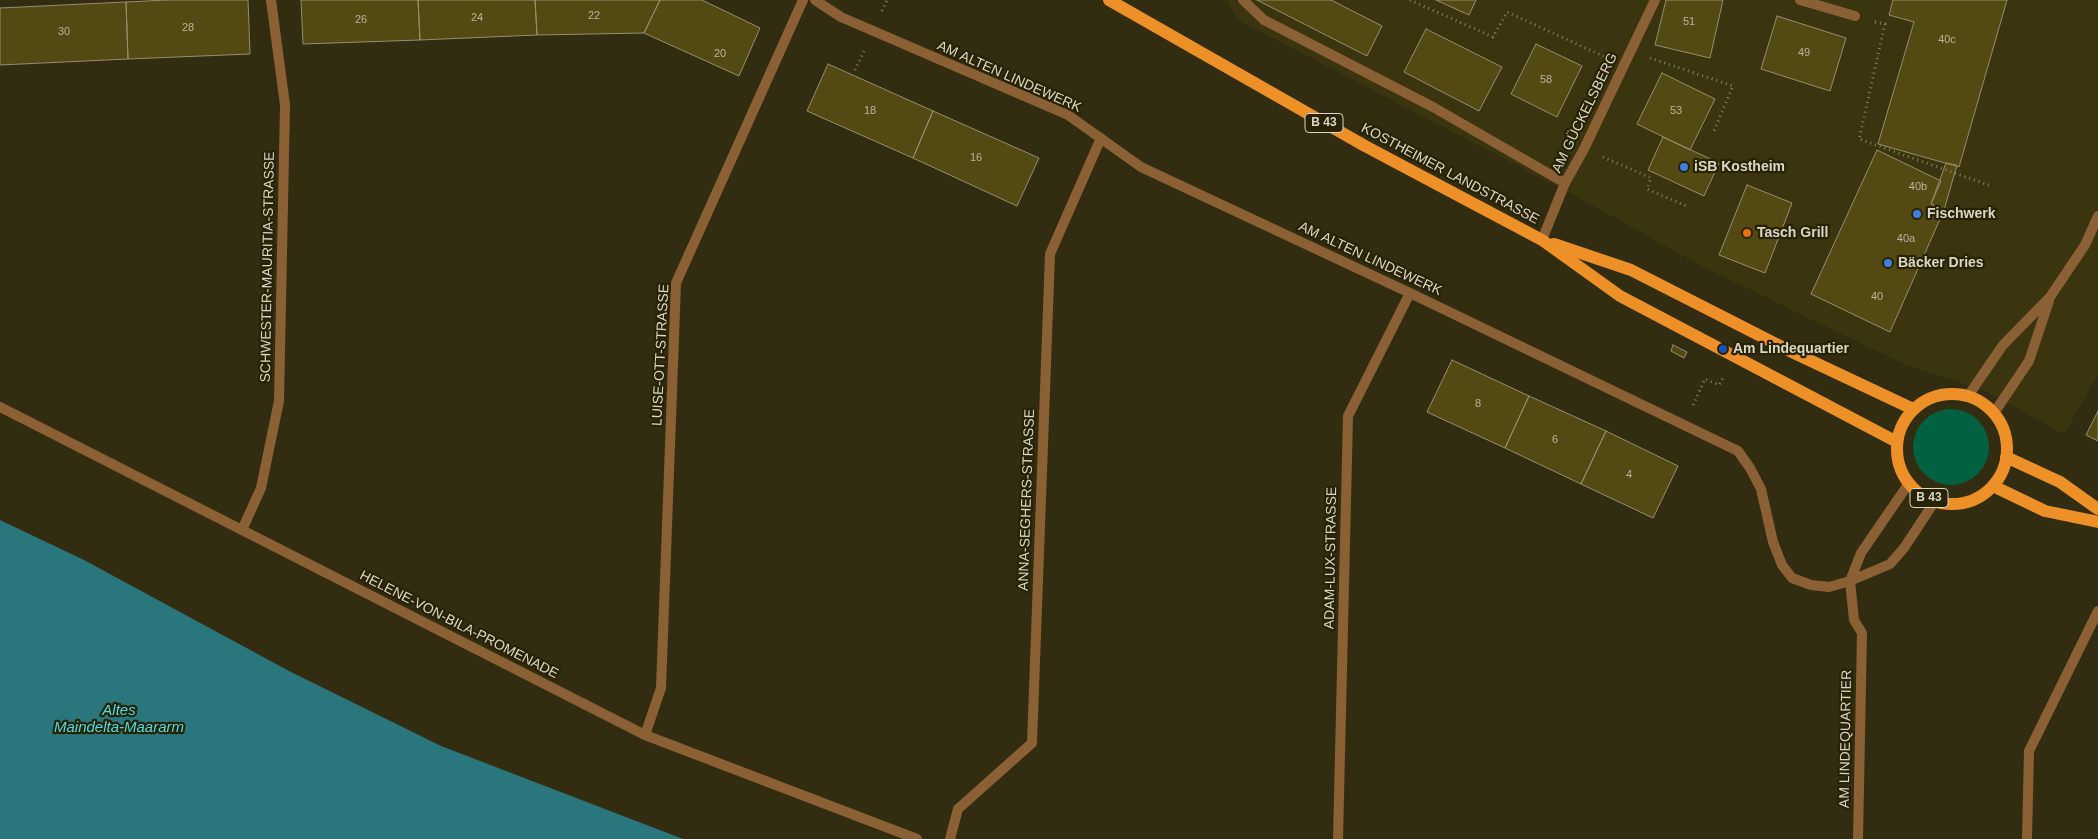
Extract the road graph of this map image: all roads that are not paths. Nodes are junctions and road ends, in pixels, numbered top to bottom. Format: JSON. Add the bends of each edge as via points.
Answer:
{"nodes":[{"id":1,"x":271,"y":0,"type":"edge"},
{"id":2,"x":803,"y":0,"type":"edge"},
{"id":3,"x":815,"y":0,"type":"edge"},
{"id":4,"x":1109,"y":0,"type":"edge"},
{"id":5,"x":1243,"y":0,"type":"edge"},
{"id":6,"x":1655,"y":0,"type":"edge"},
{"id":7,"x":1800,"y":0,"type":"edge"},
{"id":8,"x":1855,"y":16,"type":"road end"},
{"id":9,"x":1101,"y":138,"type":"junction"},
{"id":10,"x":1566,"y":183,"type":"junction"},
{"id":11,"x":2098,"y":216,"type":"edge"},
{"id":12,"x":1542,"y":240,"type":"junction"},
{"id":13,"x":1410,"y":293,"type":"junction"},
{"id":14,"x":2050,"y":297,"type":"junction"},
{"id":15,"x":1968,"y":396,"type":"junction"},
{"id":16,"x":0,"y":407,"type":"edge"},
{"id":17,"x":1913,"y":409,"type":"junction"},
{"id":18,"x":1994,"y":413,"type":"junction"},
{"id":19,"x":1897,"y":442,"type":"junction"},
{"id":20,"x":2006,"y":457,"type":"junction"},
{"id":21,"x":1909,"y":484,"type":"junction"},
{"id":22,"x":1993,"y":486,"type":"junction"},
{"id":23,"x":1934,"y":501,"type":"junction"},
{"id":24,"x":2098,"y":510,"type":"edge"},
{"id":25,"x":2098,"y":522,"type":"edge"},
{"id":26,"x":242,"y":530,"type":"junction"},
{"id":27,"x":1850,"y":581,"type":"junction"},
{"id":28,"x":2098,"y":611,"type":"edge"},
{"id":29,"x":645,"y":735,"type":"junction"},
{"id":30,"x":917,"y":839,"type":"edge"},
{"id":31,"x":950,"y":839,"type":"edge"},
{"id":32,"x":1338,"y":839,"type":"edge"},
{"id":33,"x":1858,"y":839,"type":"edge"},
{"id":34,"x":2027,"y":839,"type":"edge"}],
"edges":[{"from":1,"to":26,"type":"street","name":"SCHWESTER-MAURITIA-STRASSE","via":[[285,105],[279,401],[261,488]]},
{"from":2,"to":29,"type":"street","name":"LUISE-OTT-STRASSE","via":[[676,283],[661,688]]},
{"from":3,"to":9,"type":"street","name":"AM ALTEN LINDEWERK","via":[[840,17],[1068,115]]},
{"from":4,"to":12,"type":"main road","name":"KOSTHEIMER LANDSTRASSE","number":"B 43","via":[[1365,146]]},
{"from":5,"to":10,"type":"street","via":[[1264,20],[1433,107]]},
{"from":6,"to":10,"type":"street","name":"AM GÜCKELSBERG"},
{"from":7,"to":8,"type":"street"},
{"from":9,"to":13,"type":"street","name":"AM ALTEN LINDEWERK","via":[[1141,166]]},
{"from":9,"to":31,"type":"street","name":"ANNA-SEGHERS-STRASSE","via":[[1050,254],[1032,743],[958,808]]},
{"from":10,"to":12,"type":"street","name":"AM GÜCKELSBERG"},
{"from":11,"to":14,"type":"street","via":[[2085,244]]},
{"from":12,"to":17,"type":"main road","name":"KOSTHEIMER LANDSTRASSE","number":"B 43","via":[[1631,270]]},
{"from":12,"to":19,"type":"main road","name":"KOSTHEIMER LANDSTRASSE","number":"B 43","via":[[1620,296]]},
{"from":13,"to":27,"type":"street","name":"AM ALTEN LINDEWERK","via":[[1738,451],[1762,489],[1773,542],[1782,565],[1792,578],[1829,587]]},
{"from":13,"to":32,"type":"street","name":"ADAM-LUX-STRASSE","via":[[1348,416]]},
{"from":14,"to":15,"type":"street","via":[[2003,345]]},
{"from":14,"to":18,"type":"street","via":[[2028,361]]},
{"from":15,"to":17,"type":"main road","number":"B 43","via":[[1933,397]]},
{"from":15,"to":18,"type":"main road","number":"B 43"},
{"from":16,"to":26,"type":"street","name":"HELENE-VON-BILA-PROMENADE"},
{"from":17,"to":19,"type":"main road","number":"B 43","via":[[1900,429]]},
{"from":18,"to":20,"type":"main road","number":"B 43","via":[[2005,434]]},
{"from":19,"to":21,"type":"main road","number":"B 43","via":[[1899,464]]},
{"from":20,"to":22,"type":"main road","number":"B 43","via":[[2004,468]]},
{"from":20,"to":24,"type":"main road","via":[[2060,482]]},
{"from":21,"to":23,"type":"main road","number":"B 43"},
{"from":21,"to":27,"type":"street","via":[[1861,553]]},
{"from":22,"to":23,"type":"main road","number":"B 43","via":[[1972,500],[1960,503]]},
{"from":22,"to":25,"type":"main road","via":[[2044,511]]},
{"from":23,"to":27,"type":"street","via":[[1890,564]]},
{"from":26,"to":29,"type":"street","name":"HELENE-VON-BILA-PROMENADE"},
{"from":27,"to":33,"type":"street","name":"AM LINDEQUARTIER","via":[[1854,620],[1862,632]]},
{"from":28,"to":34,"type":"street","via":[[2028,751]]},
{"from":29,"to":30,"type":"street","name":"HELENE-VON-BILA-PROMENADE"}]}
